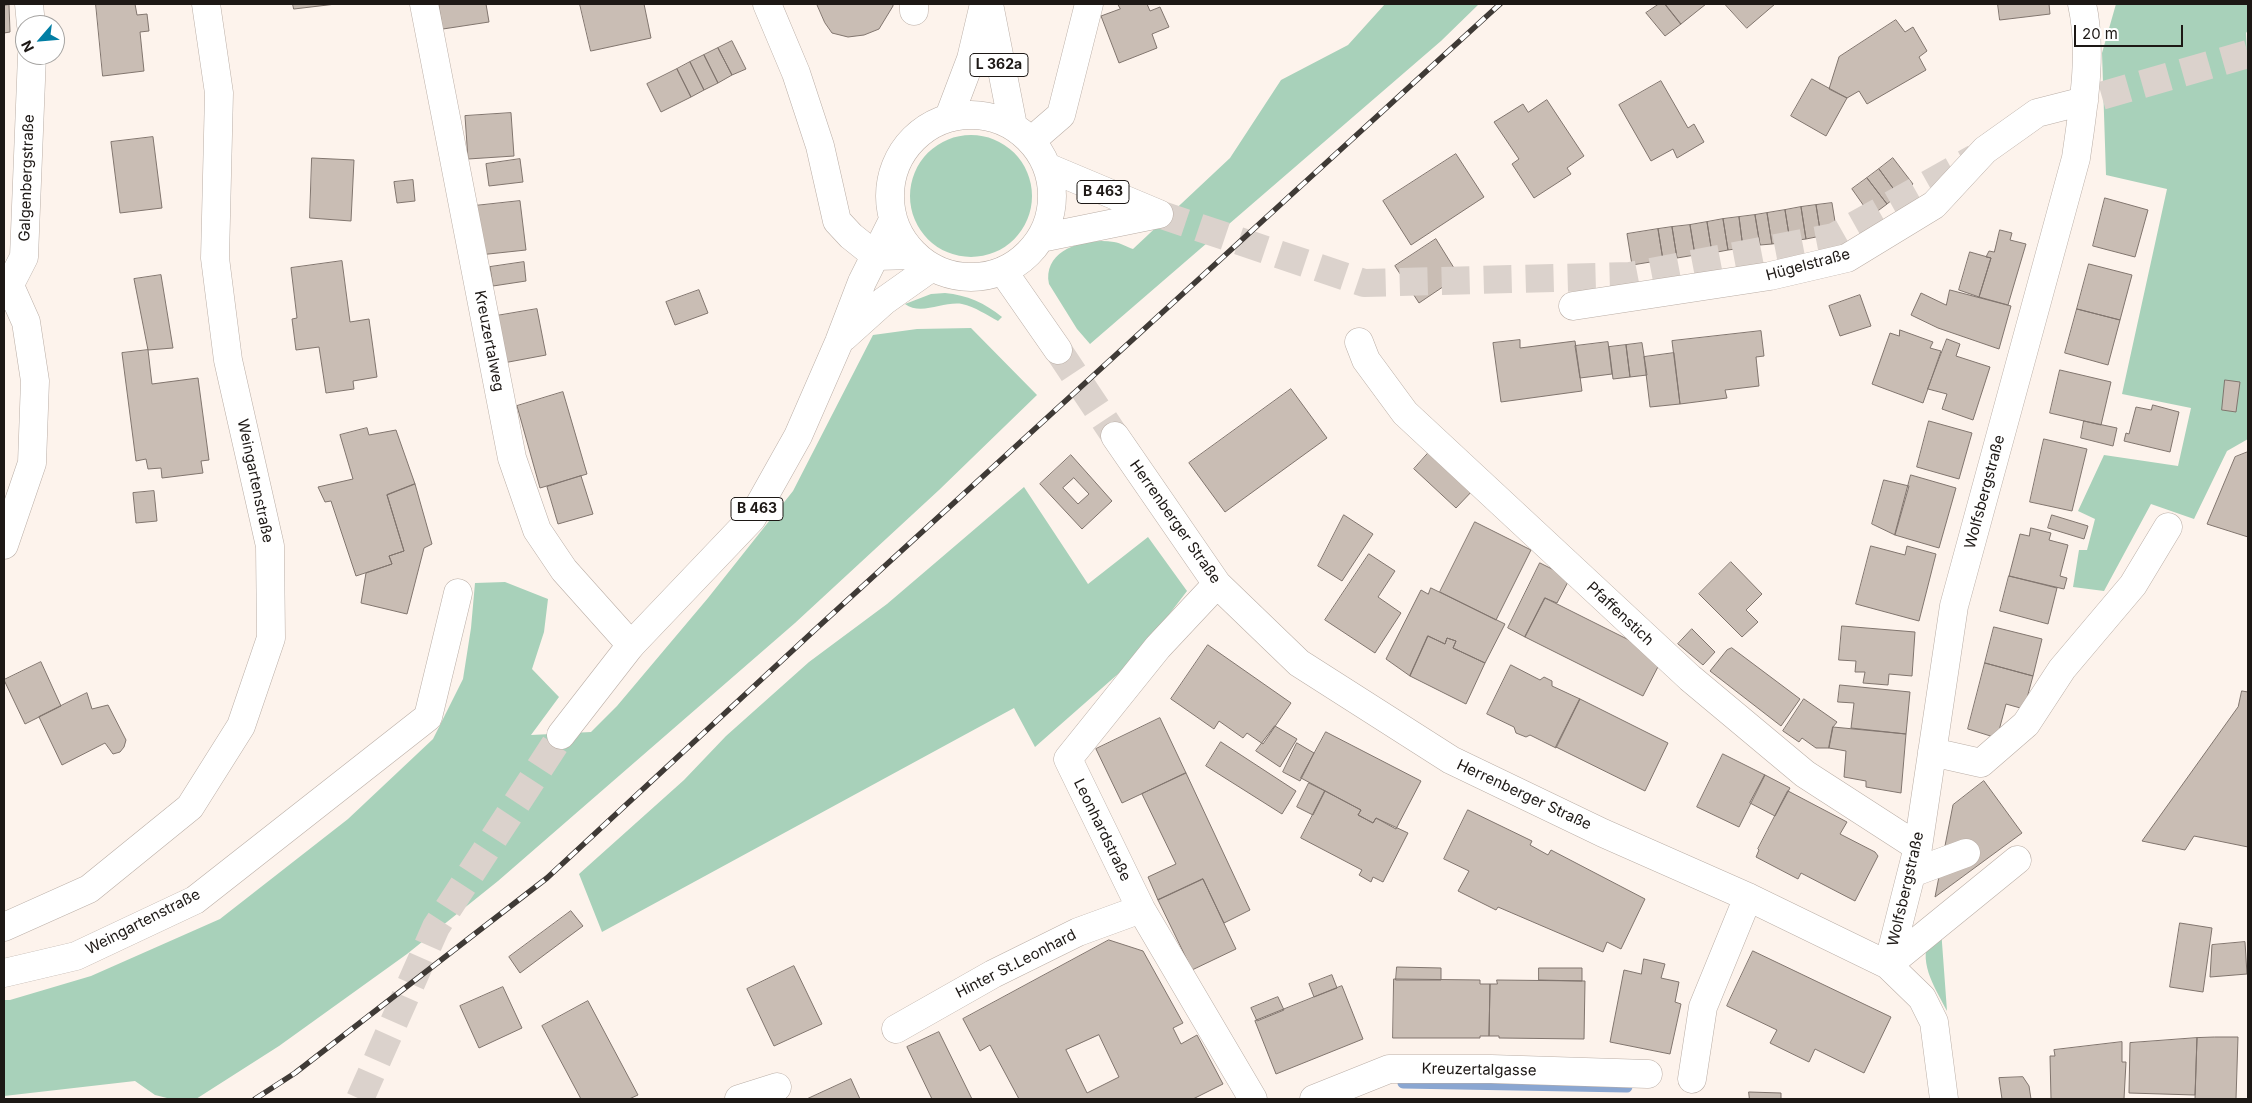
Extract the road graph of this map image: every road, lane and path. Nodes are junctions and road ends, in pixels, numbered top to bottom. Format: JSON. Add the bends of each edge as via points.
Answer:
{"nodes":[{"id":1,"x":206,"y":4,"type":"edge"},
{"id":2,"x":424,"y":4,"type":"edge"},
{"id":3,"x":767,"y":4,"type":"edge"},
{"id":4,"x":984,"y":4,"type":"edge"},
{"id":5,"x":988,"y":4,"type":"edge"},
{"id":6,"x":1089,"y":4,"type":"edge"},
{"id":7,"x":2086,"y":10,"type":"edge"},
{"id":8,"x":32,"y":65,"type":"edge"},
{"id":9,"x":2084,"y":101,"type":"junction"},
{"id":10,"x":949,"y":117,"type":"junction"},
{"id":11,"x":1022,"y":133,"type":"junction"},
{"id":12,"x":1047,"y":167,"type":"junction"},
{"id":13,"x":893,"y":220,"type":"junction"},
{"id":14,"x":1041,"y":238,"type":"junction"},
{"id":15,"x":876,"y":256,"type":"junction"},
{"id":16,"x":924,"y":261,"type":"junction"},
{"id":17,"x":1003,"y":271,"type":"junction"},
{"id":18,"x":7,"y":291,"type":"edge"},
{"id":19,"x":1573,"y":306,"type":"dead end"},
{"id":20,"x":840,"y":342,"type":"junction"},
{"id":21,"x":1359,"y":342,"type":"dead end"},
{"id":22,"x":1058,"y":350,"type":"tunnel mouth"},
{"id":23,"x":1115,"y":436,"type":"tunnel mouth"},
{"id":24,"x":2168,"y":527,"type":"dead end"},
{"id":25,"x":4,"y":545,"type":"edge"},
{"id":26,"x":1217,"y":584,"type":"junction"},
{"id":27,"x":458,"y":593,"type":"dead end"},
{"id":28,"x":631,"y":645,"type":"junction"},
{"id":29,"x":561,"y":735,"type":"tunnel mouth"},
{"id":30,"x":1932,"y":752,"type":"junction"},
{"id":31,"x":1918,"y":847,"type":"junction"},
{"id":32,"x":1966,"y":853,"type":"dead end"},
{"id":33,"x":2016,"y":860,"type":"dead end"},
{"id":34,"x":1912,"y":873,"type":"junction"},
{"id":35,"x":1748,"y":897,"type":"junction"},
{"id":36,"x":1141,"y":909,"type":"junction"},
{"id":37,"x":4,"y":927,"type":"edge"},
{"id":38,"x":1888,"y":965,"type":"junction"},
{"id":39,"x":4,"y":973,"type":"edge"},
{"id":40,"x":896,"y":1029,"type":"dead end"},
{"id":41,"x":1648,"y":1074,"type":"dead end"},
{"id":42,"x":1692,"y":1079,"type":"dead end"},
{"id":43,"x":777,"y":1087,"type":"dead end"},
{"id":44,"x":739,"y":1099,"type":"edge"},
{"id":45,"x":1253,"y":1099,"type":"edge"},
{"id":46,"x":1314,"y":1099,"type":"edge"},
{"id":47,"x":1944,"y":1099,"type":"edge"}],
"edges":[{"from":1,"to":37,"type":"street","name":"Weingartenstraße","via":[[219,93],[215,258],[228,360],[270,546],[271,638],[241,726],[190,808],[89,889]]},
{"from":2,"to":28,"type":"street","name":"Kreuzertalweg","via":[[512,458],[537,530],[564,570]]},
{"from":3,"to":15,"type":"street","via":[[796,73],[820,146],[837,221]]},
{"from":4,"to":10,"type":"street","number":"L 362a","via":[[971,59]]},
{"from":5,"to":11,"type":"street","number":"L 362a"},
{"from":6,"to":11,"type":"street","via":[[1061,115]]},
{"from":7,"to":9,"type":"street","name":"Wolfsbergstraße"},
{"from":8,"to":18,"type":"street","name":"Galgenbergstraße","via":[[24,257]]},
{"from":9,"to":19,"type":"street","name":"Hügelstraße","via":[[2037,113],[1985,150],[1934,205],[1847,258],[1770,276]]},
{"from":9,"to":30,"type":"street","name":"Wolfsbergstraße","via":[[2076,158],[1954,606]]},
{"from":10,"to":11,"type":"street","via":[[970,114],[993,117]]},
{"from":10,"to":13,"type":"street","via":[[928,126],[908,144],[895,167],[890,194]]},
{"from":11,"to":12,"type":"street","via":[[1041,153]]},
{"from":12,"to":14,"type":"street","via":[[1052,190],[1051,215]]},
{"from":12,"to":14,"type":"street","number":"B 463","via":[[1160,214]]},
{"from":13,"to":15,"type":"street","number":"B 463"},
{"from":13,"to":16,"type":"street","via":[[902,239]]},
{"from":14,"to":17,"type":"street","via":[[1024,258]]},
{"from":15,"to":16,"type":"street"},
{"from":15,"to":20,"type":"street","number":"B 463","via":[[862,282]]},
{"from":16,"to":17,"type":"street","via":[[955,276],[979,277]]},
{"from":16,"to":20,"type":"street","number":"B 463"},
{"from":17,"to":22,"type":"street"},
{"from":18,"to":25,"type":"street","via":[[26,322],[35,381],[32,463]]},
{"from":20,"to":28,"type":"street","number":"B 463","via":[[798,436],[752,518]]},
{"from":21,"to":31,"type":"street","name":"Pfaffenstich","via":[[1366,360],[1405,413],[1690,678],[1805,774]]},
{"from":23,"to":26,"type":"street","name":"Herrenberger Straße"},
{"from":24,"to":30,"type":"street","via":[[2133,585],[2062,669],[2026,724],[1982,763]]},
{"from":26,"to":35,"type":"street","name":"Herrenberger Straße","via":[[1299,663],[1451,760],[1603,833]]},
{"from":26,"to":36,"type":"street","name":"Leonhardstraße","via":[[1158,647],[1068,759]]},
{"from":27,"to":39,"type":"street","name":"Weingartenstraße","via":[[428,717],[195,900],[76,956]]},
{"from":28,"to":29,"type":"street","number":"B 463"},
{"from":30,"to":31,"type":"street","name":"Wolfsbergstraße"},
{"from":31,"to":34,"type":"street","name":"Wolfsbergstraße"},
{"from":32,"to":34,"type":"street"},
{"from":33,"to":38,"type":"street"},
{"from":34,"to":38,"type":"street","name":"Wolfsbergstraße"},
{"from":35,"to":38,"type":"street","name":"Herrenberger Straße"},
{"from":35,"to":42,"type":"street","via":[[1703,1007]]},
{"from":36,"to":40,"type":"street","name":"Hinter St.Leonhard","via":[[1078,932],[993,974]]},
{"from":36,"to":45,"type":"street","name":"Leonhardstraße"},
{"from":38,"to":47,"type":"street","name":"Herrenberger Straße","via":[[1922,998],[1934,1022]]},
{"from":41,"to":46,"type":"street","name":"Kreuzertalgasse","via":[[1388,1070]]},
{"from":43,"to":44,"type":"street"}]}
